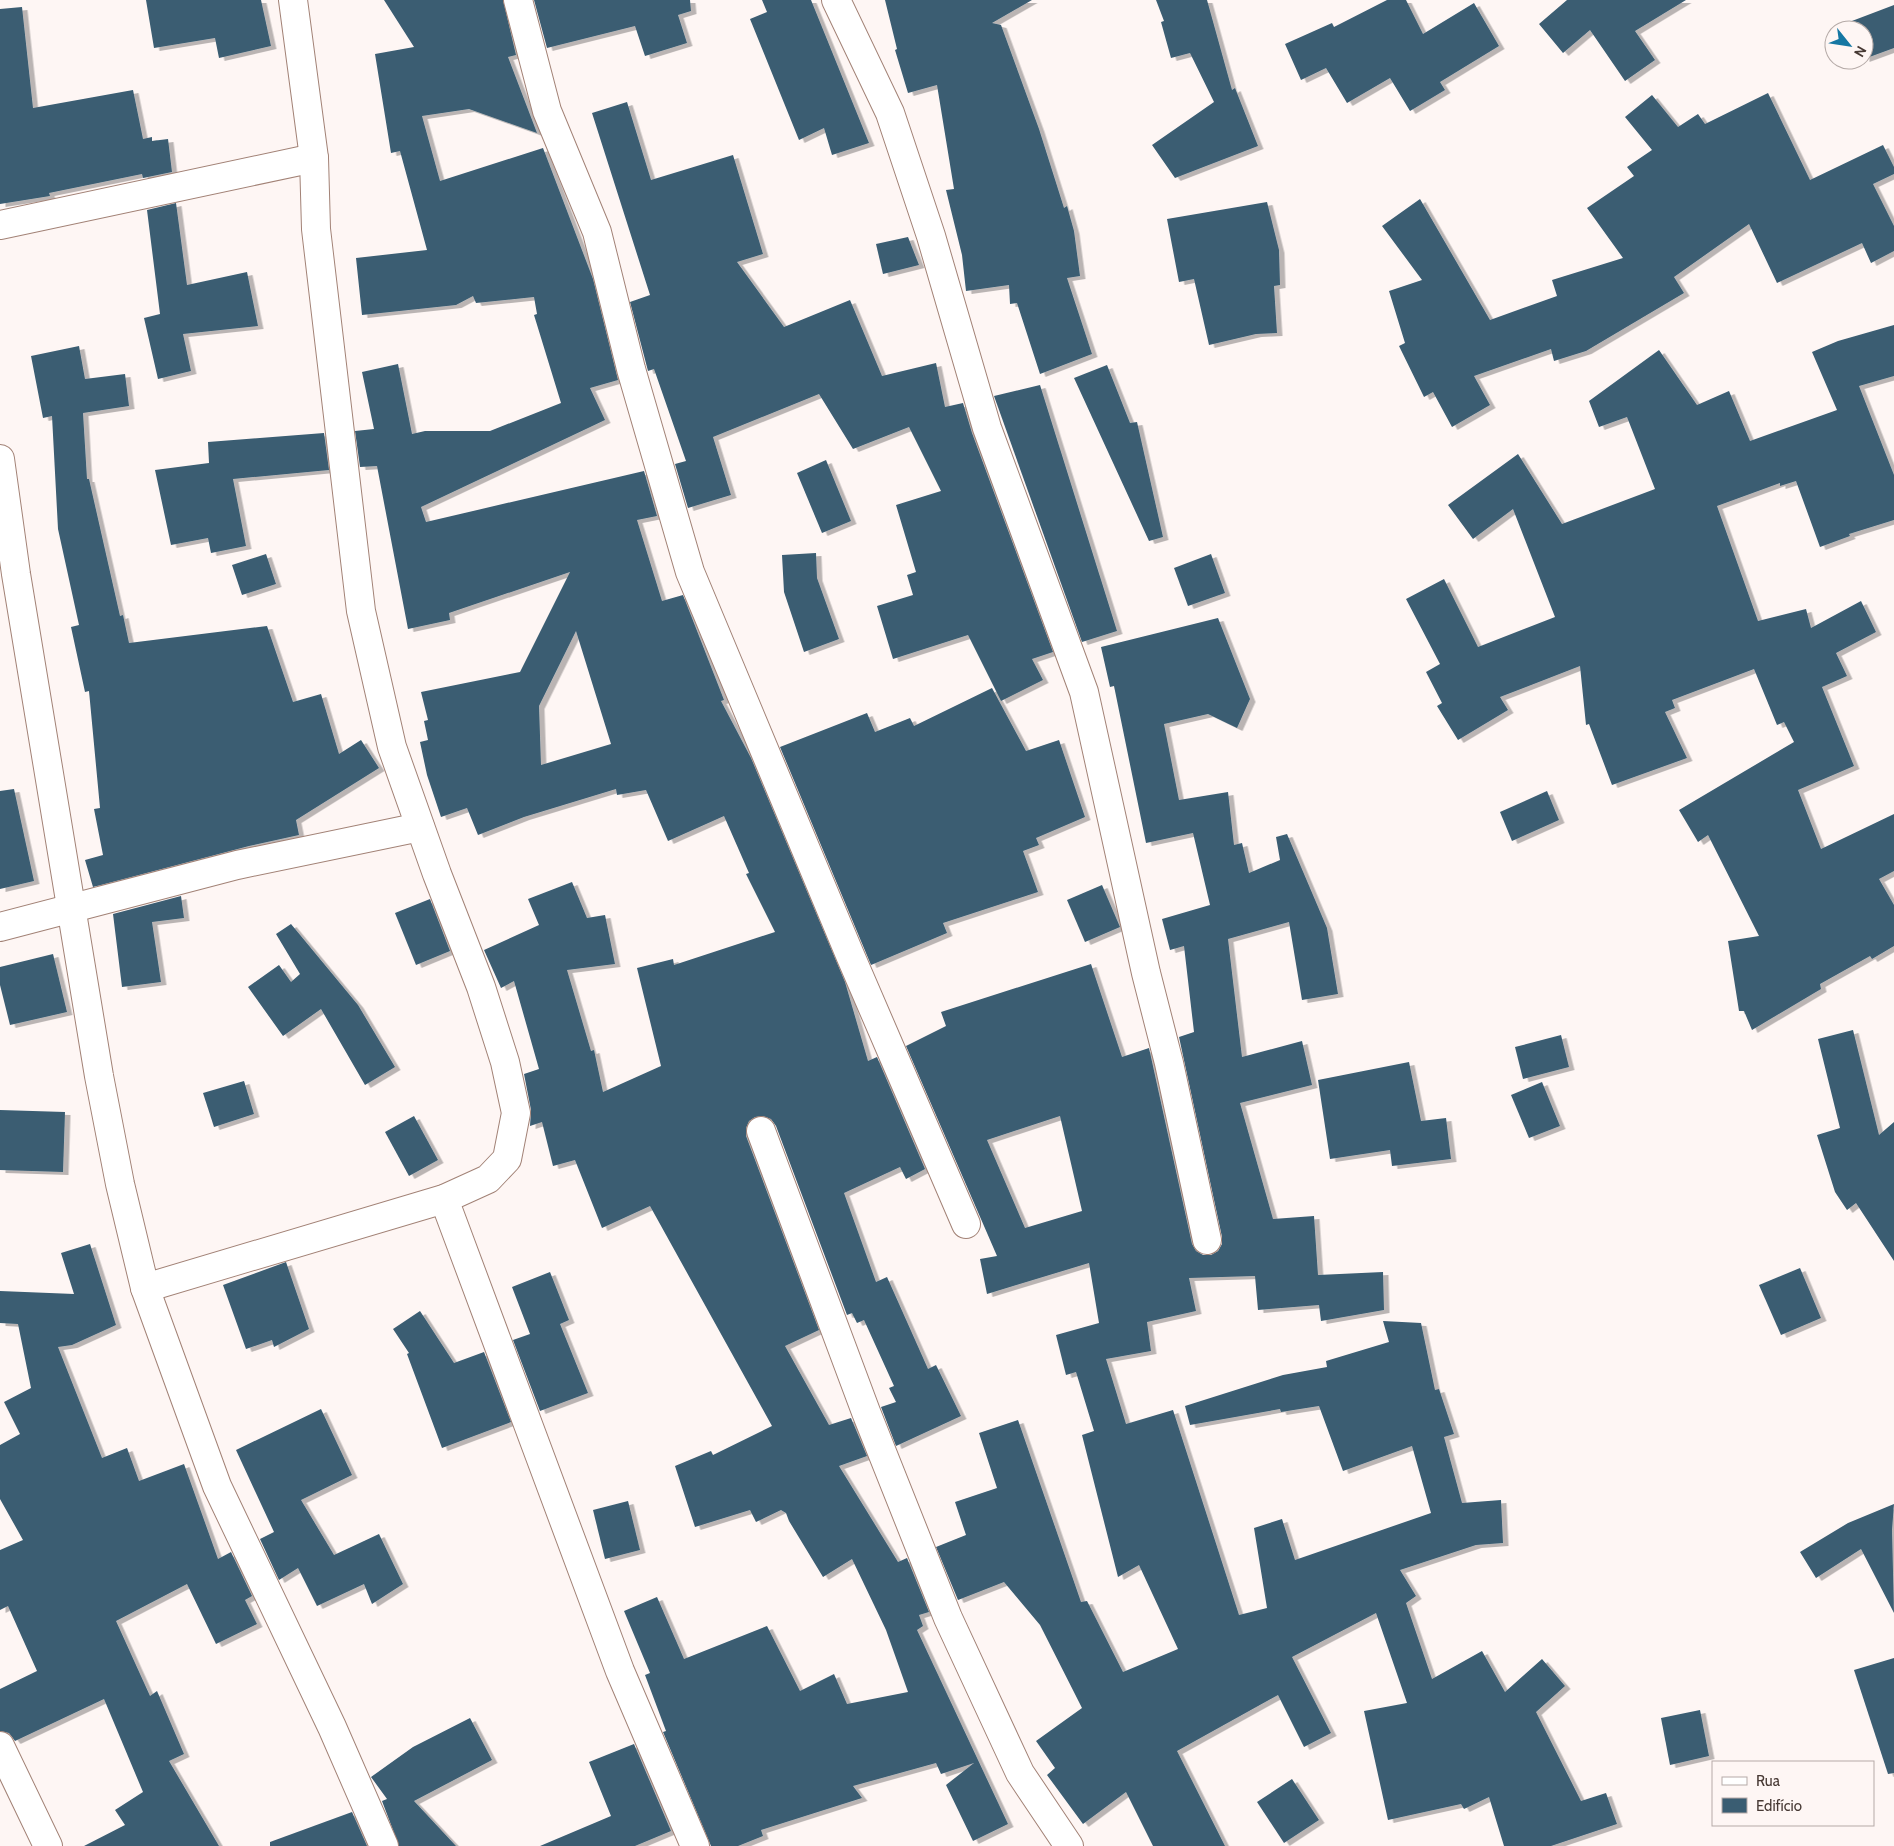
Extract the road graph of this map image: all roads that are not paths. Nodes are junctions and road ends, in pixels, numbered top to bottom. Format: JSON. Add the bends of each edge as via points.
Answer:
{"nodes":[{"id":1,"x":293,"y":0,"type":"edge"},
{"id":2,"x":518,"y":0,"type":"edge"},
{"id":3,"x":836,"y":0,"type":"edge"},
{"id":4,"x":314,"y":158,"type":"junction"},
{"id":5,"x":0,"y":225,"type":"edge"},
{"id":6,"x":0,"y":459,"type":"edge"},
{"id":7,"x":420,"y":826,"type":"junction"},
{"id":8,"x":70,"y":909,"type":"junction"},
{"id":9,"x":0,"y":927,"type":"edge"},
{"id":10,"x":761,"y":1131,"type":"dead end"},
{"id":11,"x":444,"y":1199,"type":"junction"},
{"id":12,"x":966,"y":1224,"type":"dead end"},
{"id":13,"x":1206,"y":1240,"type":"dead end"},
{"id":14,"x":144,"y":1288,"type":"junction"},
{"id":15,"x":0,"y":1746,"type":"edge"},
{"id":16,"x":48,"y":1846,"type":"edge"},
{"id":17,"x":384,"y":1846,"type":"edge"},
{"id":18,"x":695,"y":1846,"type":"edge"},
{"id":19,"x":1069,"y":1846,"type":"edge"}],
"edges":[{"from":1,"to":4,"type":"street"},
{"from":2,"to":12,"type":"street","via":[[547,111],[597,232],[631,368],[690,572]]},
{"from":3,"to":13,"type":"street","via":[[890,114],[931,236],[987,428],[1084,692],[1146,974],[1170,1063]]},
{"from":4,"to":5,"type":"street"},
{"from":4,"to":7,"type":"street","via":[[317,238],[361,611],[392,747]]},
{"from":6,"to":8,"type":"street"},
{"from":7,"to":8,"type":"street","via":[[237,865]]},
{"from":7,"to":11,"type":"street","via":[[481,987],[505,1062],[516,1113],[507,1160],[488,1179]]},
{"from":8,"to":9,"type":"street"},
{"from":8,"to":14,"type":"street","via":[[118,1174]]},
{"from":10,"to":19,"type":"street","via":[[866,1412],[948,1618],[1020,1773]]},
{"from":11,"to":14,"type":"street"},
{"from":11,"to":18,"type":"street","via":[[620,1671]]},
{"from":14,"to":17,"type":"street","via":[[217,1486],[332,1727]]},
{"from":15,"to":16,"type":"street"}]}
